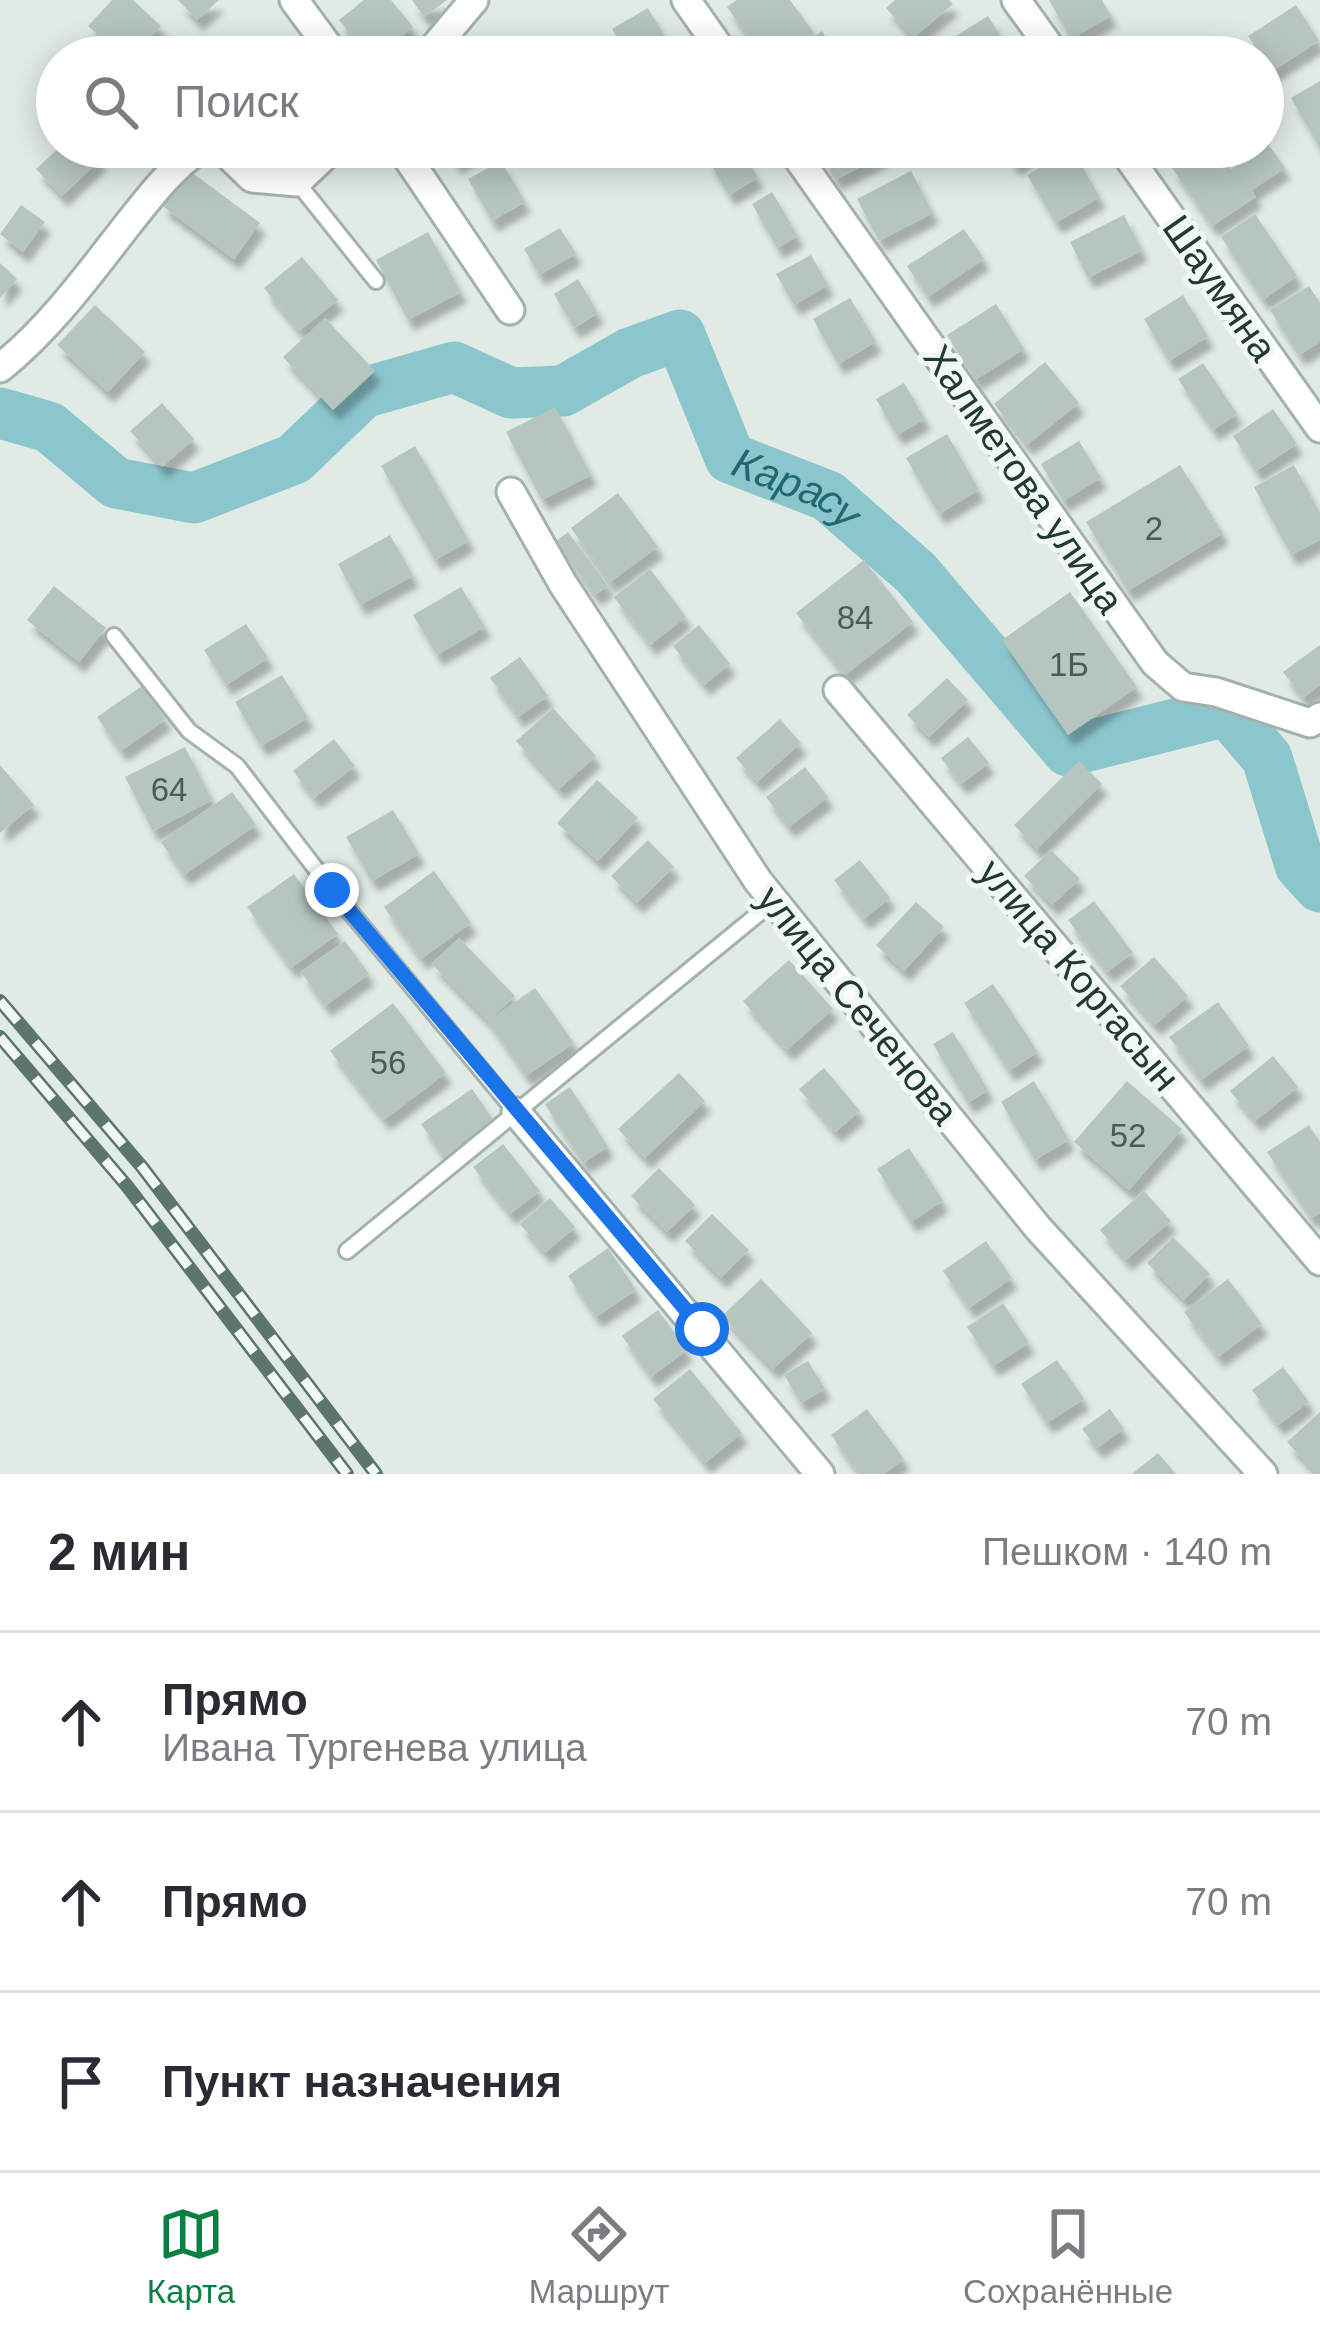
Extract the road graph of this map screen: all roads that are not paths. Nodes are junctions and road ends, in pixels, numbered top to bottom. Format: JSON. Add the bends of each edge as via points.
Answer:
{"nodes":[{"id":1,"x":294,"y":0,"type":"edge"},
{"id":2,"x":474,"y":0,"type":"edge"},
{"id":3,"x":686,"y":0,"type":"edge"},
{"id":4,"x":1016,"y":0,"type":"edge"},
{"id":5,"x":321,"y":36,"type":"edge"},
{"id":6,"x":444,"y":36,"type":"edge"},
{"id":7,"x":711,"y":36,"type":"edge"},
{"id":8,"x":1042,"y":36,"type":"edge"},
{"id":9,"x":173,"y":168,"type":"edge"},
{"id":10,"x":242,"y":168,"type":"edge"},
{"id":11,"x":312,"y":168,"type":"edge"},
{"id":12,"x":414,"y":168,"type":"edge"},
{"id":13,"x":805,"y":168,"type":"edge"},
{"id":14,"x":1136,"y":168,"type":"edge"},
{"id":15,"x":297,"y":182,"type":"junction"},
{"id":16,"x":376,"y":281,"type":"dead end"},
{"id":17,"x":510,"y":310,"type":"dead end"},
{"id":18,"x":0,"y":368,"type":"edge"},
{"id":19,"x":1320,"y":428,"type":"edge"},
{"id":20,"x":512,"y":492,"type":"dead end"},
{"id":21,"x":114,"y":637,"type":"dead end"},
{"id":22,"x":838,"y":689,"type":"dead end"},
{"id":23,"x":1320,"y":717,"type":"edge"},
{"id":24,"x":774,"y":901,"type":"junction"},
{"id":25,"x":516,"y":1112,"type":"junction"},
{"id":26,"x":347,"y":1251,"type":"dead end"},
{"id":27,"x":1320,"y":1261,"type":"edge"},
{"id":28,"x":820,"y":1474,"type":"edge"},
{"id":29,"x":1263,"y":1474,"type":"edge"}],
"edges":[{"from":1,"to":5,"type":"street"},
{"from":2,"to":6,"type":"street"},
{"from":3,"to":7,"type":"street"},
{"from":4,"to":8,"type":"street"},
{"from":9,"to":18,"type":"street"},
{"from":10,"to":15,"type":"street","via":[[253,178]]},
{"from":11,"to":15,"type":"street"},
{"from":12,"to":17,"type":"street"},
{"from":13,"to":23,"type":"street","name":"Халметова улица","via":[[1155,664],[1183,687],[1310,723]]},
{"from":14,"to":19,"type":"street","name":"Шаумяна"},
{"from":15,"to":16,"type":"lane"},
{"from":20,"to":24,"type":"street","name":"улица Сеченова","via":[[563,584]]},
{"from":21,"to":25,"type":"lane","via":[[189,731],[237,766]]},
{"from":22,"to":27,"type":"street","name":"улица Коргасын"},
{"from":24,"to":25,"type":"lane"},
{"from":24,"to":29,"type":"street","name":"улица Сеченова","via":[[1038,1228]]},
{"from":25,"to":26,"type":"lane"},
{"from":25,"to":28,"type":"street"}]}
